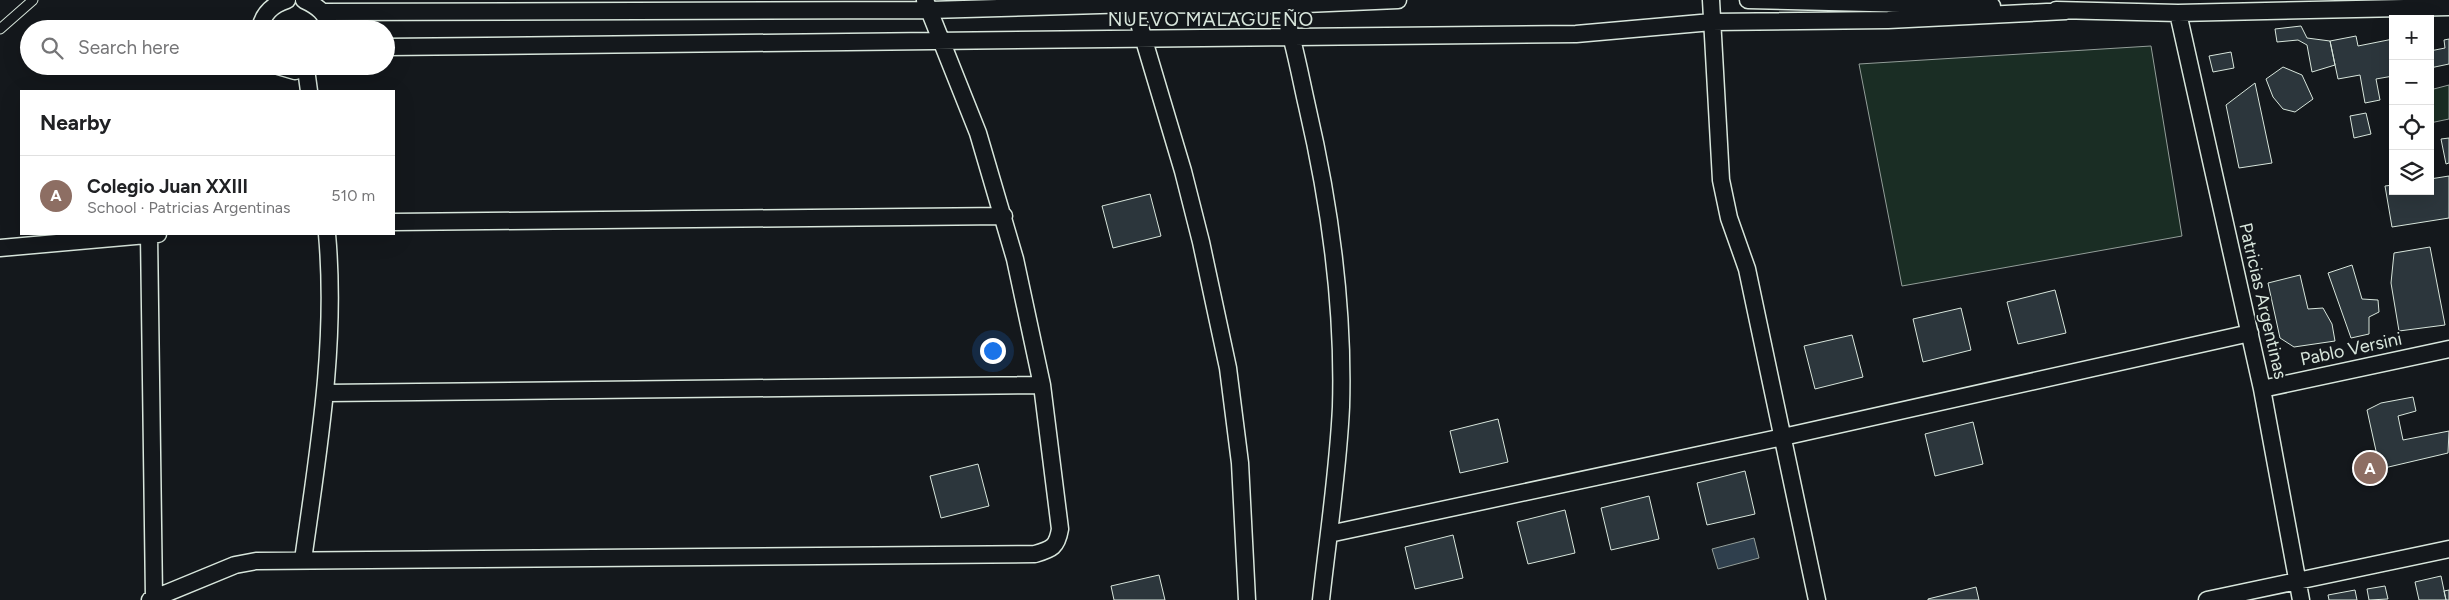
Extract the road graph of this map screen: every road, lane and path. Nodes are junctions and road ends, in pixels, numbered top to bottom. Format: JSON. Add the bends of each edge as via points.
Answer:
{"nodes":[{"id":1,"x":33,"y":0,"type":"edge"},
{"id":2,"x":287,"y":0,"type":"edge"},
{"id":3,"x":304,"y":0,"type":"edge"},
{"id":4,"x":1398,"y":0,"type":"edge"},
{"id":5,"x":1711,"y":0,"type":"edge"},
{"id":6,"x":1748,"y":0,"type":"edge"},
{"id":7,"x":1132,"y":2,"type":"edge"},
{"id":8,"x":1280,"y":3,"type":"edge"},
{"id":9,"x":927,"y":5,"type":"edge"},
{"id":10,"x":2449,"y":7,"type":"edge"},
{"id":11,"x":2066,"y":11,"type":"junction"},
{"id":12,"x":324,"y":12,"type":"junction"},
{"id":13,"x":2178,"y":13,"type":"junction"},
{"id":14,"x":262,"y":20,"type":"edge"},
{"id":15,"x":327,"y":20,"type":"edge"},
{"id":16,"x":1712,"y":22,"type":"junction"},
{"id":17,"x":0,"y":30,"type":"edge"},
{"id":18,"x":1291,"y":36,"type":"junction"},
{"id":19,"x":1144,"y":39,"type":"junction"},
{"id":20,"x":944,"y":43,"type":"junction"},
{"id":21,"x":395,"y":47,"type":"edge"},
{"id":22,"x":309,"y":75,"type":"edge"},
{"id":23,"x":309,"y":90,"type":"edge"},
{"id":24,"x":1004,"y":216,"type":"junction"},
{"id":25,"x":395,"y":222,"type":"edge"},
{"id":26,"x":139,"y":235,"type":"edge"},
{"id":27,"x":150,"y":235,"type":"edge"},
{"id":28,"x":328,"y":235,"type":"edge"},
{"id":29,"x":0,"y":248,"type":"edge"},
{"id":30,"x":2250,"y":333,"type":"junction"},
{"id":31,"x":2449,"y":348,"type":"edge"},
{"id":32,"x":1042,"y":385,"type":"junction"},
{"id":33,"x":2262,"y":389,"type":"junction"},
{"id":34,"x":326,"y":394,"type":"junction"},
{"id":35,"x":1783,"y":437,"type":"junction"},
{"id":36,"x":1329,"y":534,"type":"junction"},
{"id":37,"x":2449,"y":549,"type":"edge"},
{"id":38,"x":303,"y":560,"type":"junction"},
{"id":39,"x":2297,"y":580,"type":"junction"},
{"id":40,"x":152,"y":599,"type":"edge"},
{"id":41,"x":1247,"y":600,"type":"edge"},
{"id":42,"x":1321,"y":600,"type":"edge"},
{"id":43,"x":1817,"y":600,"type":"edge"},
{"id":44,"x":2207,"y":600,"type":"edge"},
{"id":45,"x":2302,"y":600,"type":"edge"}],
"edges":[{"from":1,"to":17,"type":"lane"},
{"from":2,"to":14,"type":"street","via":[[268,10]]},
{"from":3,"to":12,"type":"street"},
{"from":4,"to":8,"type":"street"},
{"from":5,"to":16,"type":"street"},
{"from":6,"to":11,"type":"street","via":[[1956,3]]},
{"from":7,"to":8,"type":"street"},
{"from":7,"to":9,"type":"street"},
{"from":7,"to":19,"type":"street"},
{"from":8,"to":18,"type":"street"},
{"from":9,"to":12,"type":"street"},
{"from":9,"to":20,"type":"street"},
{"from":10,"to":13,"type":"street"},
{"from":11,"to":13,"type":"street"},
{"from":11,"to":16,"type":"street","via":[[1888,20]]},
{"from":12,"to":15,"type":"street"},
{"from":13,"to":30,"type":"street","name":"Patricias Argentinas"},
{"from":16,"to":18,"type":"street","via":[[1576,34]]},
{"from":16,"to":35,"type":"street","via":[[1722,187],[1747,269]]},
{"from":18,"to":19,"type":"street"},
{"from":18,"to":36,"type":"street","via":[[1327,201],[1336,277],[1341,407]]},
{"from":19,"to":20,"type":"street"},
{"from":19,"to":41,"type":"street","via":[[1199,233],[1228,368],[1240,463]]},
{"from":20,"to":21,"type":"street"},
{"from":20,"to":24,"type":"street","via":[[978,133]]},
{"from":22,"to":23,"type":"street"},
{"from":24,"to":25,"type":"street"},
{"from":24,"to":32,"type":"street","via":[[1027,305]]},
{"from":26,"to":29,"type":"street"},
{"from":27,"to":40,"type":"street"},
{"from":28,"to":34,"type":"street","via":[[330,322]]},
{"from":30,"to":33,"type":"street","name":"Patricias Argentinas"},
{"from":30,"to":35,"type":"street"},
{"from":31,"to":33,"type":"street","name":"Pablo Versini"},
{"from":32,"to":34,"type":"street"},
{"from":32,"to":38,"type":"street","via":[[1060,529],[1058,542],[1049,550],[1035,554]]},
{"from":33,"to":39,"type":"street","name":"Patricias Argentinas"},
{"from":34,"to":38,"type":"street"},
{"from":35,"to":36,"type":"street"},
{"from":35,"to":43,"type":"street"},
{"from":36,"to":42,"type":"street"},
{"from":37,"to":39,"type":"street"},
{"from":38,"to":40,"type":"street","via":[[235,565]]},
{"from":39,"to":44,"type":"street"},
{"from":39,"to":45,"type":"street","name":"Patricias Argentinas"}]}
